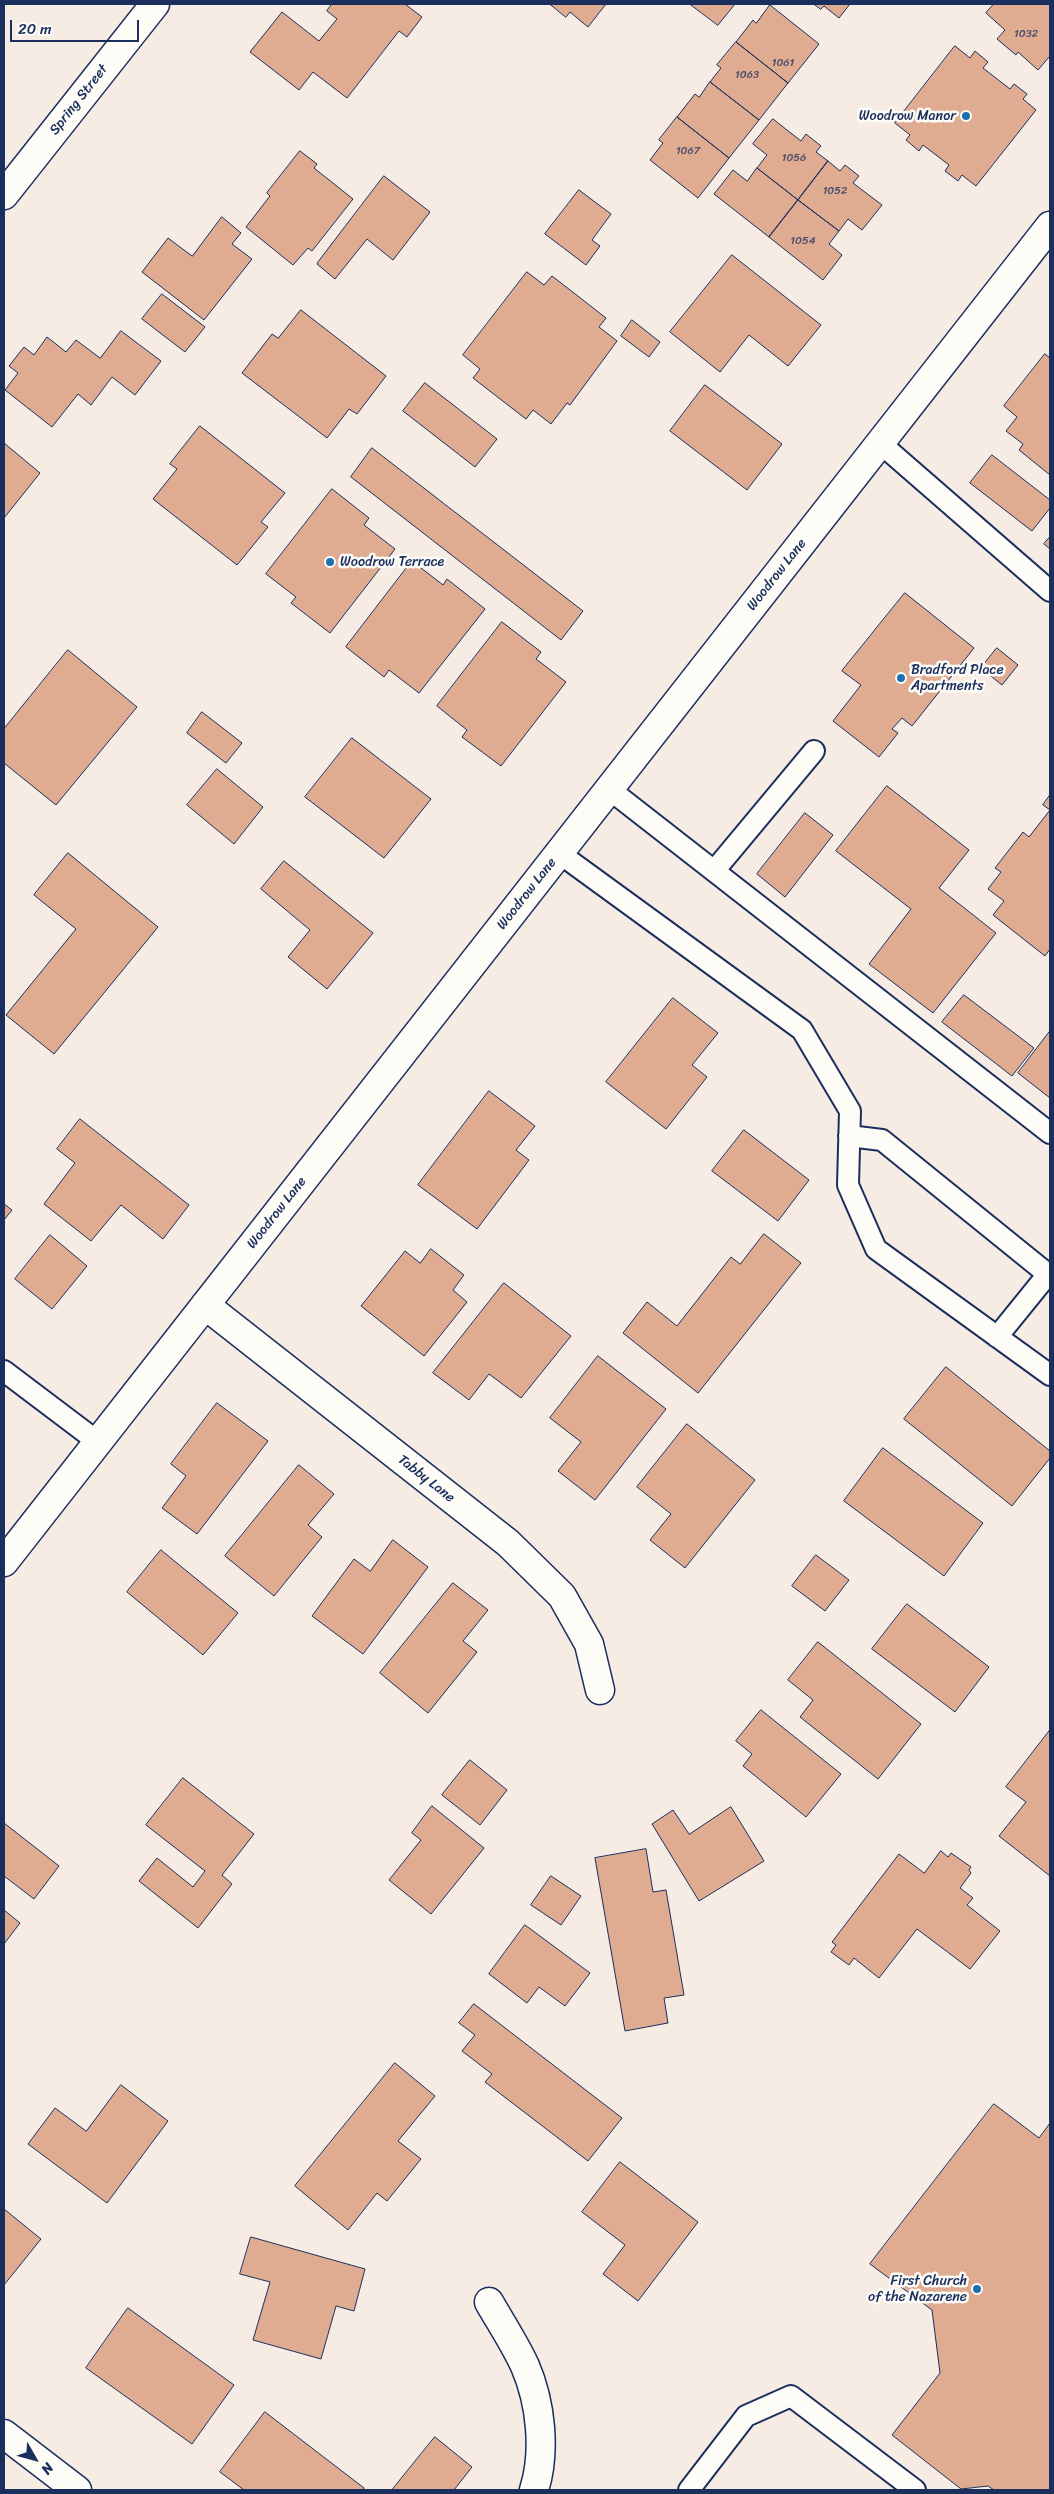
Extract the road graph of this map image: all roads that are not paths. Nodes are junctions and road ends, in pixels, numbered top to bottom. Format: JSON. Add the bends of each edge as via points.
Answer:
{"nodes":[{"id":1,"x":155,"y":4,"type":"edge"},
{"id":2,"x":4,"y":195,"type":"edge"},
{"id":3,"x":1048,"y":235,"type":"edge"},
{"id":4,"x":880,"y":443,"type":"junction"},
{"id":5,"x":1050,"y":591,"type":"edge"},
{"id":6,"x":814,"y":751,"type":"dead end"},
{"id":7,"x":609,"y":789,"type":"junction"},
{"id":8,"x":559,"y":853,"type":"junction"},
{"id":9,"x":714,"y":871,"type":"junction"},
{"id":10,"x":1050,"y":1132,"type":"edge"},
{"id":11,"x":849,"y":1136,"type":"junction"},
{"id":12,"x":1049,"y":1275,"type":"edge"},
{"id":13,"x":205,"y":1305,"type":"junction"},
{"id":14,"x":997,"y":1337,"type":"junction"},
{"id":15,"x":4,"y":1370,"type":"edge"},
{"id":16,"x":1050,"y":1375,"type":"edge"},
{"id":17,"x":98,"y":1442,"type":"junction"},
{"id":18,"x":4,"y":1562,"type":"edge"},
{"id":19,"x":600,"y":1690,"type":"dead end"},
{"id":20,"x":489,"y":2302,"type":"dead end"},
{"id":21,"x":4,"y":2434,"type":"edge"},
{"id":22,"x":78,"y":2490,"type":"edge"},
{"id":23,"x":534,"y":2490,"type":"edge"},
{"id":24,"x":689,"y":2490,"type":"edge"},
{"id":25,"x":915,"y":2490,"type":"edge"}],
"edges":[{"from":1,"to":2,"type":"street","name":"Spring Street"},
{"from":3,"to":4,"type":"street","name":"Woodrow Lane"},
{"from":4,"to":5,"type":"lane"},
{"from":4,"to":7,"type":"street","name":"Woodrow Lane"},
{"from":6,"to":9,"type":"lane"},
{"from":7,"to":8,"type":"street","name":"Woodrow Lane"},
{"from":7,"to":9,"type":"lane"},
{"from":8,"to":11,"type":"lane","via":[[802,1030],[850,1111]]},
{"from":8,"to":13,"type":"street","name":"Woodrow Lane"},
{"from":9,"to":10,"type":"lane"},
{"from":11,"to":12,"type":"lane","via":[[882,1140]]},
{"from":11,"to":14,"type":"lane","via":[[848,1185],[876,1249]]},
{"from":12,"to":14,"type":"lane"},
{"from":13,"to":17,"type":"street","name":"Woodrow Lane"},
{"from":13,"to":19,"type":"street","name":"Tabby Lane","via":[[508,1543],[562,1596],[589,1644]]},
{"from":14,"to":16,"type":"lane"},
{"from":15,"to":17,"type":"lane"},
{"from":17,"to":18,"type":"street","name":"Woodrow Lane"},
{"from":20,"to":23,"type":"street","via":[[525,2367],[540,2419],[540,2473]]},
{"from":21,"to":22,"type":"street"},
{"from":24,"to":25,"type":"lane","via":[[746,2416],[791,2396]]}]}
